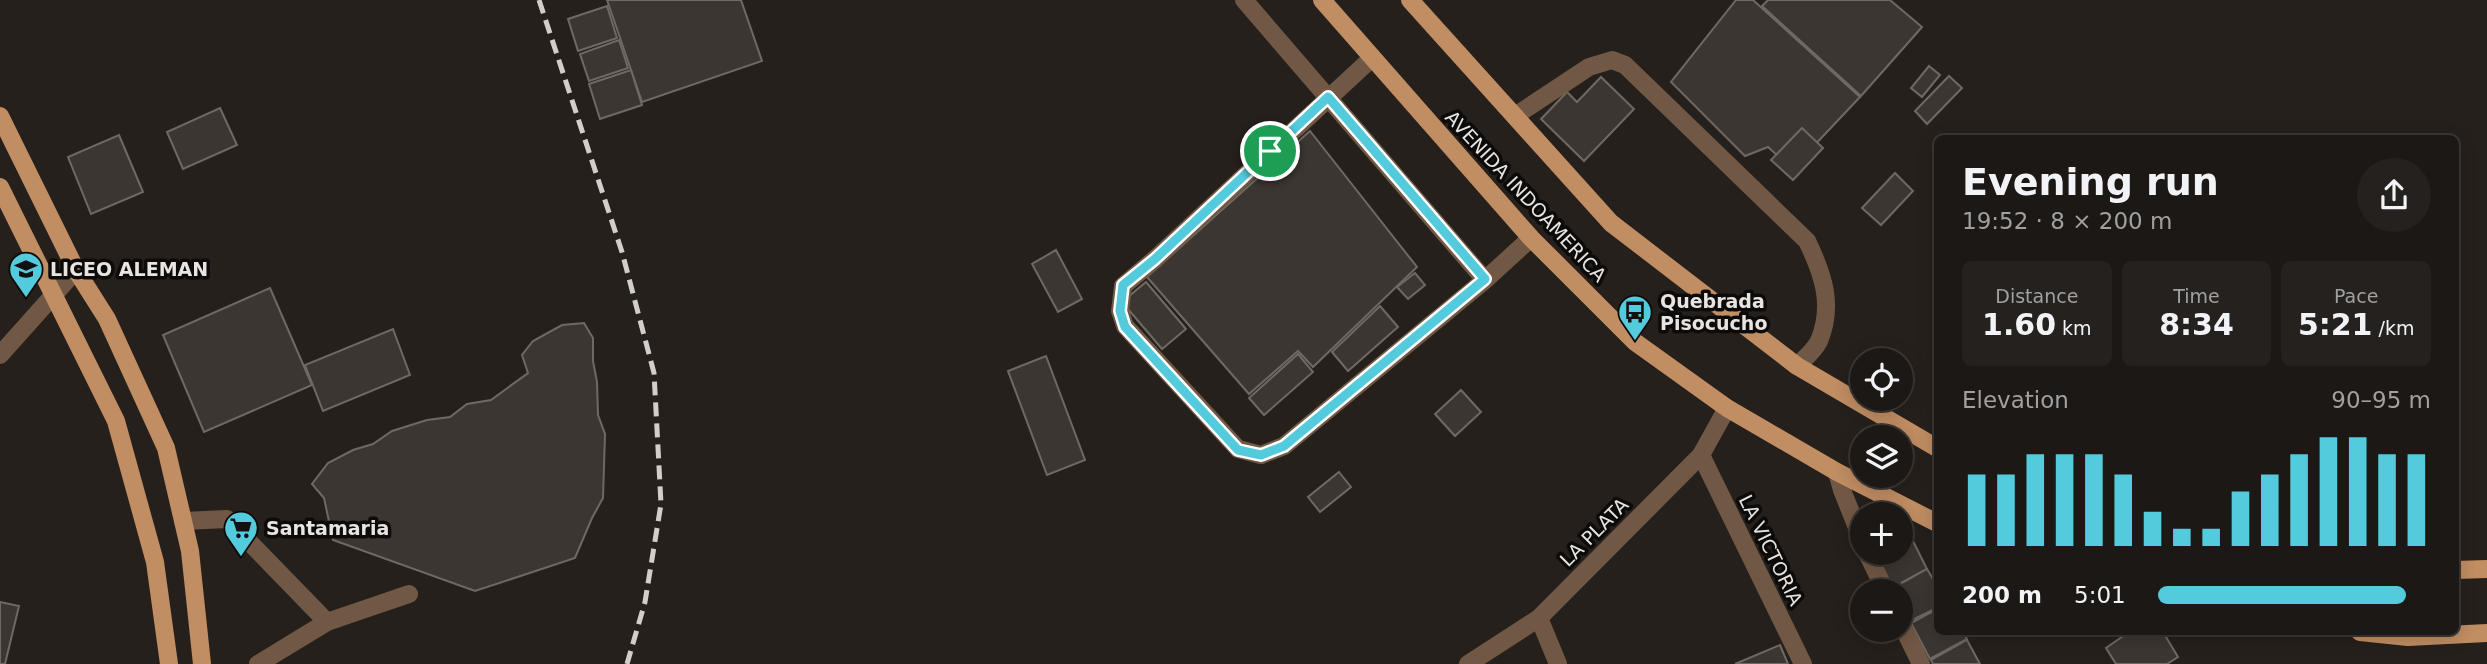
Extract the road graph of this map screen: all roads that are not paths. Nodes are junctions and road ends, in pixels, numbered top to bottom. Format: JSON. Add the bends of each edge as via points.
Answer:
{"nodes":[{"id":1,"x":1244,"y":0,"type":"edge"},
{"id":2,"x":1322,"y":0,"type":"edge"},
{"id":3,"x":1410,"y":0,"type":"edge"},
{"id":4,"x":1372,"y":58,"type":"junction"},
{"id":5,"x":1328,"y":97,"type":"junction"},
{"id":6,"x":0,"y":116,"type":"edge"},
{"id":7,"x":1515,"y":116,"type":"junction"},
{"id":8,"x":0,"y":187,"type":"edge"},
{"id":9,"x":1531,"y":238,"type":"junction"},
{"id":10,"x":76,"y":270,"type":"junction"},
{"id":11,"x":1485,"y":279,"type":"junction"},
{"id":12,"x":54,"y":293,"type":"junction"},
{"id":13,"x":0,"y":355,"type":"edge"},
{"id":14,"x":1797,"y":366,"type":"junction"},
{"id":15,"x":1727,"y":408,"type":"junction"},
{"id":16,"x":1934,"y":446,"type":"edge"},
{"id":17,"x":1701,"y":455,"type":"junction"},
{"id":18,"x":1837,"y":472,"type":"junction"},
{"id":19,"x":1850,"y":510,"type":"edge"},
{"id":20,"x":183,"y":521,"type":"junction"},
{"id":21,"x":1934,"y":521,"type":"edge"},
{"id":22,"x":2487,"y":569,"type":"edge"},
{"id":23,"x":2459,"y":570,"type":"edge"},
{"id":24,"x":409,"y":594,"type":"dead end"},
{"id":25,"x":1539,"y":618,"type":"junction"},
{"id":26,"x":327,"y":622,"type":"junction"},
{"id":27,"x":2487,"y":633,"type":"edge"},
{"id":28,"x":2459,"y":634,"type":"edge"},
{"id":29,"x":2389,"y":635,"type":"edge"},
{"id":30,"x":2448,"y":635,"type":"edge"},
{"id":31,"x":1910,"y":642,"type":"edge"},
{"id":32,"x":169,"y":664,"type":"edge"},
{"id":33,"x":202,"y":664,"type":"edge"},
{"id":34,"x":258,"y":664,"type":"edge"},
{"id":35,"x":1468,"y":664,"type":"edge"},
{"id":36,"x":1558,"y":664,"type":"edge"},
{"id":37,"x":1803,"y":664,"type":"edge"},
{"id":38,"x":1921,"y":664,"type":"edge"}],
"edges":[{"from":1,"to":5,"type":"street"},
{"from":2,"to":4,"type":"main road","name":"AVENIDA INDOAMERICA"},
{"from":3,"to":7,"type":"main road"},
{"from":4,"to":5,"type":"street"},
{"from":4,"to":9,"type":"main road","name":"AVENIDA INDOAMERICA"},
{"from":5,"to":11,"type":"street"},
{"from":5,"to":11,"type":"street","via":[[1123,285],[1120,311],[1125,327],[1238,450],[1261,455],[1284,446]]},
{"from":6,"to":10,"type":"main road"},
{"from":7,"to":14,"type":"main road","via":[[1611,223]]},
{"from":7,"to":14,"type":"street","via":[[1589,67],[1612,60],[1625,65],[1807,241],[1822,271],[1827,307],[1818,343]]},
{"from":8,"to":12,"type":"main road"},
{"from":9,"to":11,"type":"street"},
{"from":9,"to":15,"type":"main road","name":"AVENIDA INDOAMERICA","via":[[1635,342]]},
{"from":10,"to":12,"type":"street"},
{"from":10,"to":20,"type":"main road","via":[[107,319],[166,448]]},
{"from":12,"to":13,"type":"street"},
{"from":12,"to":32,"type":"main road","via":[[116,421],[155,562]]},
{"from":14,"to":16,"type":"main road"},
{"from":15,"to":17,"type":"street","name":"LA PLATA"},
{"from":15,"to":18,"type":"main road","name":"AVENIDA INDOAMERICA"},
{"from":17,"to":25,"type":"street","name":"LA PLATA"},
{"from":17,"to":37,"type":"street","name":"LA VICTORIA"},
{"from":18,"to":19,"type":"street"},
{"from":18,"to":21,"type":"main road","name":"AVENIDA INDOAMERICA"},
{"from":20,"to":26,"type":"street","via":[[227,519]]},
{"from":20,"to":33,"type":"main road"},
{"from":22,"to":23,"type":"main road"},
{"from":24,"to":26,"type":"street"},
{"from":25,"to":35,"type":"street","name":"LA PLATA"},
{"from":25,"to":36,"type":"street"},
{"from":26,"to":34,"type":"street"},
{"from":27,"to":28,"type":"main road"},
{"from":29,"to":30,"type":"main road"},
{"from":31,"to":38,"type":"street"}]}
